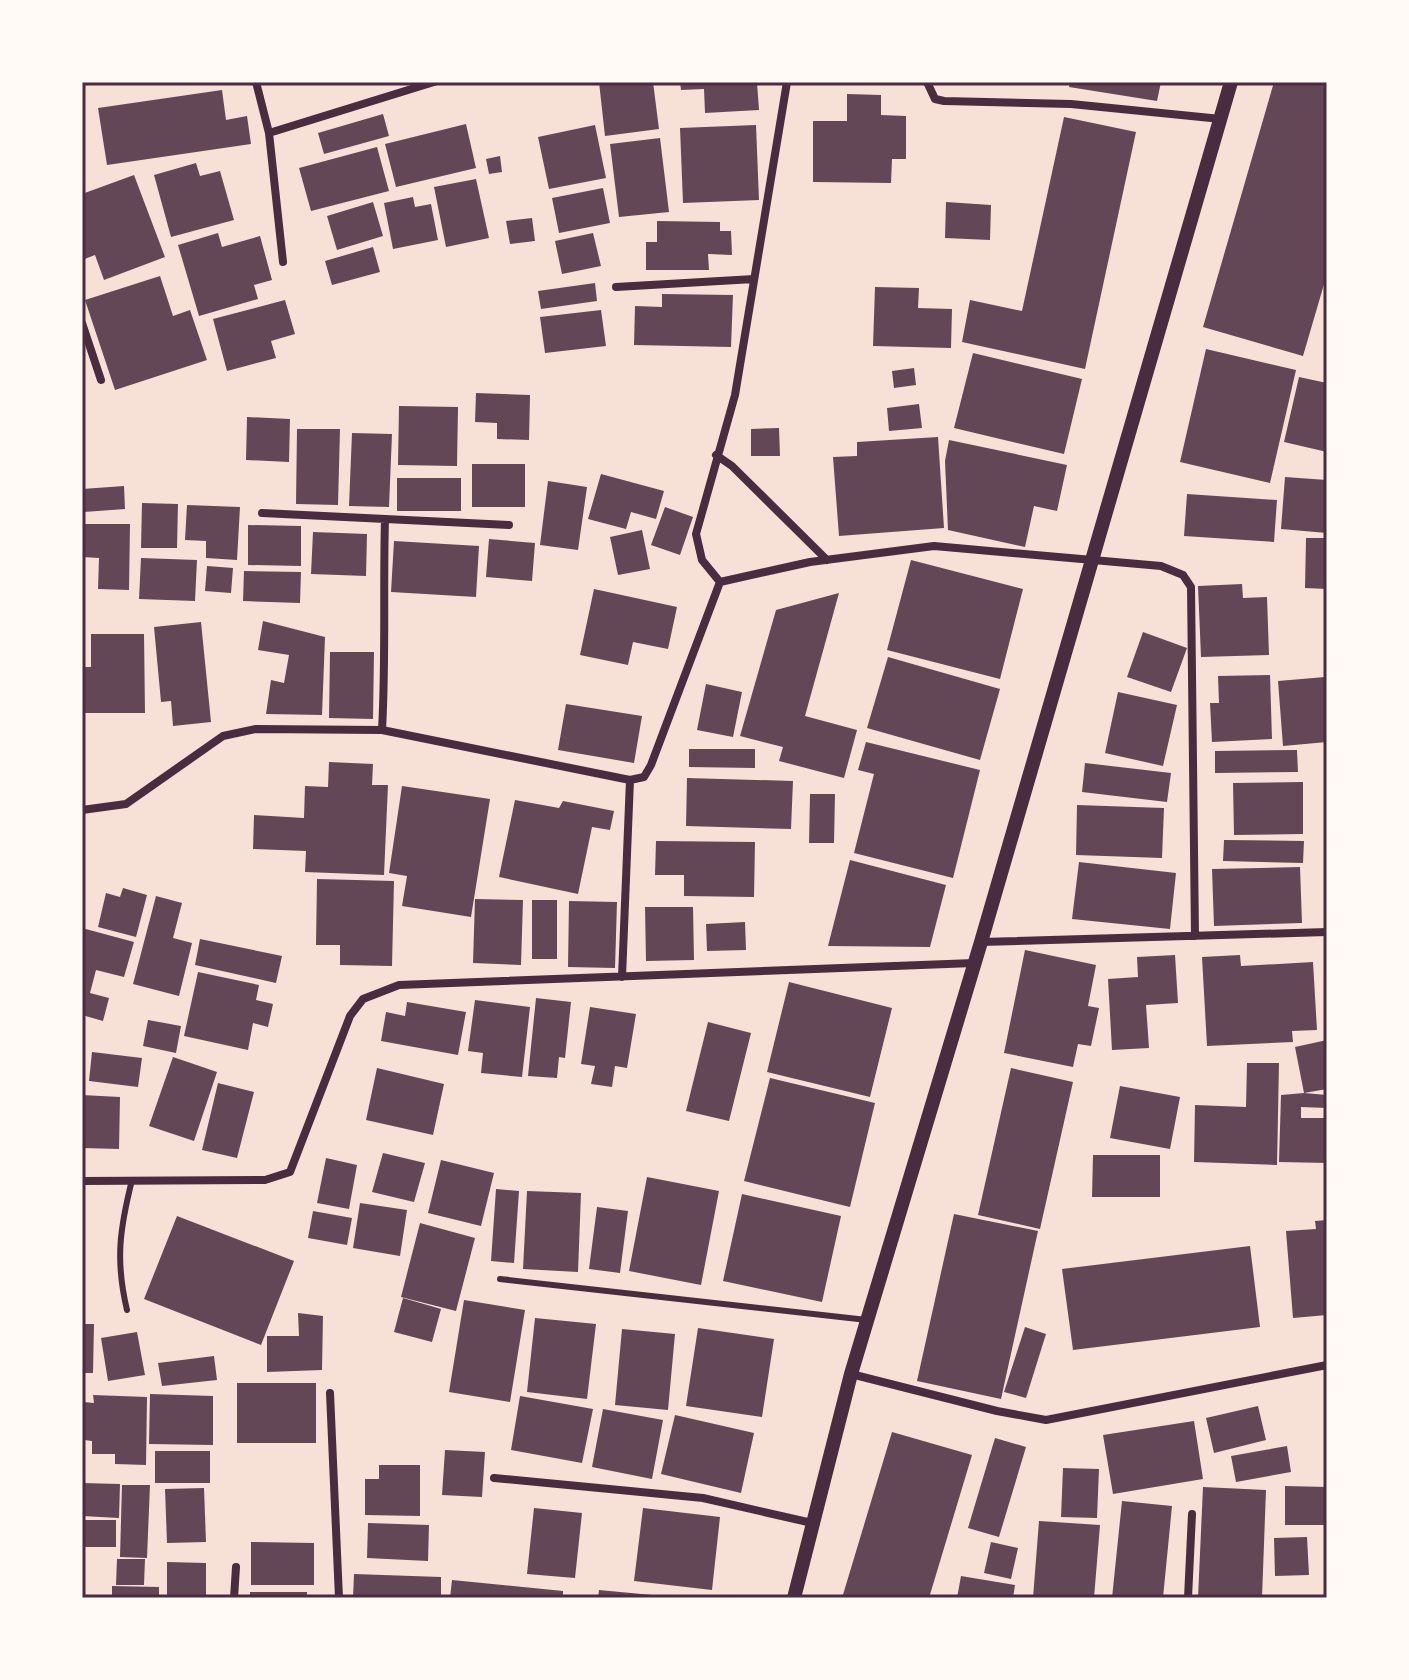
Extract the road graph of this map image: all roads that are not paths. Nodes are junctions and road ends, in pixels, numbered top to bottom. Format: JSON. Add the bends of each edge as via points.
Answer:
{"nodes":[{"id":1,"x":256,"y":82,"type":"edge"},
{"id":2,"x":434,"y":82,"type":"edge"},
{"id":3,"x":787,"y":82,"type":"edge"},
{"id":4,"x":927,"y":82,"type":"edge"},
{"id":5,"x":1231,"y":82,"type":"edge"},
{"id":6,"x":1221,"y":119,"type":"junction"},
{"id":7,"x":269,"y":133,"type":"junction"},
{"id":8,"x":283,"y":262,"type":"dead end"},
{"id":9,"x":754,"y":279,"type":"junction"},
{"id":10,"x":616,"y":287,"type":"dead end"},
{"id":11,"x":82,"y":323,"type":"edge"},
{"id":12,"x":101,"y":380,"type":"dead end"},
{"id":13,"x":716,"y":455,"type":"junction"},
{"id":14,"x":262,"y":513,"type":"dead end"},
{"id":15,"x":385,"y":519,"type":"junction"},
{"id":16,"x":509,"y":525,"type":"dead end"},
{"id":17,"x":1091,"y":558,"type":"junction"},
{"id":18,"x":827,"y":560,"type":"junction"},
{"id":19,"x":720,"y":582,"type":"junction"},
{"id":20,"x":382,"y":730,"type":"junction"},
{"id":21,"x":630,"y":780,"type":"junction"},
{"id":22,"x":82,"y":810,"type":"edge"},
{"id":23,"x":1327,"y":932,"type":"edge"},
{"id":24,"x":1195,"y":936,"type":"junction"},
{"id":25,"x":981,"y":942,"type":"junction"},
{"id":26,"x":974,"y":963,"type":"junction"},
{"id":27,"x":622,"y":977,"type":"junction"},
{"id":28,"x":132,"y":1180,"type":"junction"},
{"id":29,"x":82,"y":1181,"type":"edge"},
{"id":30,"x":500,"y":1279,"type":"dead end"},
{"id":31,"x":127,"y":1310,"type":"dead end"},
{"id":32,"x":867,"y":1320,"type":"junction"},
{"id":33,"x":1327,"y":1365,"type":"edge"},
{"id":34,"x":851,"y":1374,"type":"junction"},
{"id":35,"x":330,"y":1393,"type":"dead end"},
{"id":36,"x":494,"y":1478,"type":"dead end"},
{"id":37,"x":1192,"y":1514,"type":"dead end"},
{"id":38,"x":812,"y":1523,"type":"junction"},
{"id":39,"x":236,"y":1567,"type":"dead end"},
{"id":40,"x":234,"y":1598,"type":"edge"},
{"id":41,"x":339,"y":1598,"type":"edge"},
{"id":42,"x":794,"y":1598,"type":"edge"},
{"id":43,"x":1188,"y":1598,"type":"edge"}],
"edges":[{"from":1,"to":7,"type":"street"},
{"from":2,"to":7,"type":"street"},
{"from":3,"to":9,"type":"street"},
{"from":4,"to":6,"type":"street","via":[[935,99],[944,101],[1071,104]]},
{"from":5,"to":6,"type":"street"},
{"from":6,"to":17,"type":"street"},
{"from":7,"to":8,"type":"street"},
{"from":9,"to":10,"type":"street"},
{"from":9,"to":13,"type":"street","via":[[735,395]]},
{"from":11,"to":12,"type":"street"},
{"from":13,"to":18,"type":"street"},
{"from":13,"to":19,"type":"street","via":[[696,534],[702,560]]},
{"from":14,"to":15,"type":"street"},
{"from":15,"to":16,"type":"street"},
{"from":15,"to":20,"type":"street"},
{"from":17,"to":18,"type":"street","via":[[934,546]]},
{"from":17,"to":24,"type":"street","via":[[1161,566],[1183,575],[1191,587]]},
{"from":17,"to":25,"type":"street"},
{"from":18,"to":19,"type":"street"},
{"from":19,"to":21,"type":"street","via":[[651,765],[644,777]]},
{"from":20,"to":21,"type":"street"},
{"from":20,"to":22,"type":"street","via":[[239,730],[126,804]]},
{"from":21,"to":27,"type":"street"},
{"from":23,"to":24,"type":"street"},
{"from":24,"to":25,"type":"street"},
{"from":25,"to":26,"type":"street"},
{"from":26,"to":27,"type":"street"},
{"from":26,"to":32,"type":"street"},
{"from":27,"to":28,"type":"street","via":[[379,990],[350,1016],[290,1172],[265,1180]]},
{"from":28,"to":29,"type":"street"},
{"from":28,"to":31,"type":"lane","via":[[119,1244],[118,1273]]},
{"from":30,"to":32,"type":"lane"},
{"from":32,"to":34,"type":"street"},
{"from":33,"to":34,"type":"street","via":[[1046,1420]]},
{"from":34,"to":38,"type":"street"},
{"from":35,"to":41,"type":"street"},
{"from":36,"to":38,"type":"street","via":[[703,1498]]},
{"from":37,"to":43,"type":"street"},
{"from":38,"to":42,"type":"street"},
{"from":39,"to":40,"type":"street"}]}
